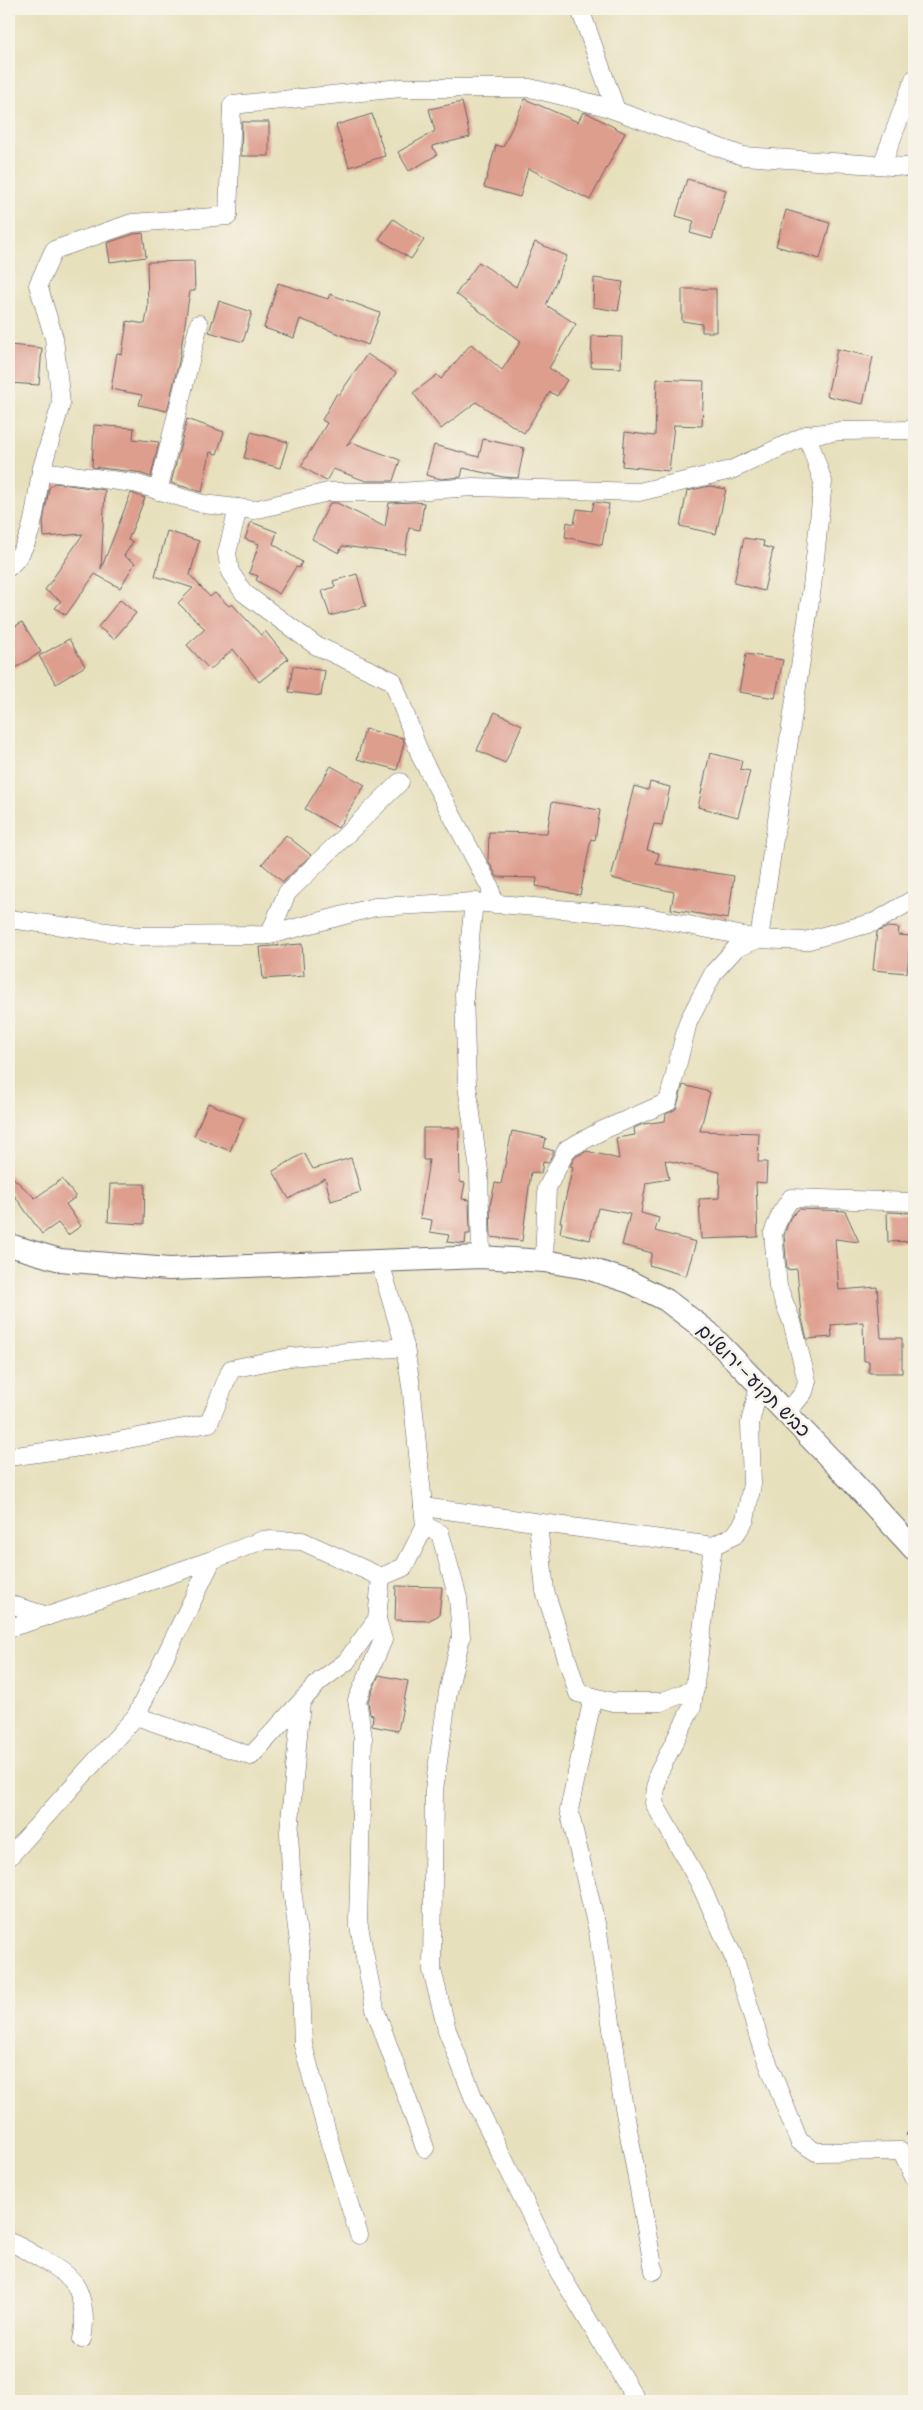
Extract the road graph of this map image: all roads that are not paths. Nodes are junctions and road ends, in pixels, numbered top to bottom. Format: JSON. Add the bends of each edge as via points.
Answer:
{"nodes":[{"id":1,"x":580,"y":9,"type":"edge"},
{"id":2,"x":914,"y":79,"type":"edge"},
{"id":3,"x":616,"y":110,"type":"junction"},
{"id":4,"x":882,"y":165,"type":"junction"},
{"id":5,"x":914,"y":169,"type":"edge"},
{"id":6,"x":199,"y":324,"type":"dead end"},
{"id":7,"x":914,"y":430,"type":"edge"},
{"id":8,"x":807,"y":436,"type":"junction"},
{"id":9,"x":41,"y":471,"type":"junction"},
{"id":10,"x":158,"y":491,"type":"junction"},
{"id":11,"x":238,"y":508,"type":"junction"},
{"id":12,"x":9,"y":567,"type":"edge"},
{"id":13,"x":400,"y":782,"type":"dead end"},
{"id":14,"x":914,"y":899,"type":"edge"},
{"id":15,"x":474,"y":902,"type":"junction"},
{"id":16,"x":493,"y":904,"type":"junction"},
{"id":17,"x":9,"y":919,"type":"edge"},
{"id":18,"x":269,"y":935,"type":"junction"},
{"id":19,"x":759,"y":939,"type":"junction"},
{"id":20,"x":914,"y":1202,"type":"edge"},
{"id":21,"x":9,"y":1246,"type":"edge"},
{"id":22,"x":481,"y":1257,"type":"junction"},
{"id":23,"x":379,"y":1259,"type":"junction"},
{"id":24,"x":544,"y":1261,"type":"junction"},
{"id":25,"x":405,"y":1347,"type":"junction"},
{"id":26,"x":759,"y":1386,"type":"junction"},
{"id":27,"x":783,"y":1411,"type":"junction"},
{"id":28,"x":9,"y":1457,"type":"edge"},
{"id":29,"x":423,"y":1507,"type":"junction"},
{"id":30,"x":538,"y":1523,"type":"junction"},
{"id":31,"x":425,"y":1526,"type":"junction"},
{"id":32,"x":713,"y":1546,"type":"junction"},
{"id":33,"x":914,"y":1549,"type":"edge"},
{"id":34,"x":212,"y":1560,"type":"junction"},
{"id":35,"x":381,"y":1578,"type":"junction"},
{"id":36,"x":9,"y":1604,"type":"edge"},
{"id":37,"x":48,"y":1616,"type":"junction"},
{"id":38,"x":377,"y":1619,"type":"junction"},
{"id":39,"x":9,"y":1628,"type":"edge"},
{"id":40,"x":695,"y":1689,"type":"junction"},
{"id":41,"x":593,"y":1697,"type":"junction"},
{"id":42,"x":301,"y":1702,"type":"junction"},
{"id":43,"x":136,"y":1716,"type":"junction"},
{"id":44,"x":9,"y":1857,"type":"edge"},
{"id":45,"x":425,"y":2148,"type":"dead end"},
{"id":46,"x":914,"y":2177,"type":"edge"},
{"id":47,"x":359,"y":2235,"type":"dead end"},
{"id":48,"x":9,"y":2242,"type":"edge"},
{"id":49,"x":654,"y":2271,"type":"dead end"},
{"id":50,"x":82,"y":2340,"type":"dead end"},
{"id":51,"x":637,"y":2401,"type":"edge"}],
"edges":[{"from":1,"to":3,"type":"street"},
{"from":2,"to":4,"type":"street"},
{"from":3,"to":4,"type":"street","via":[[743,156]]},
{"from":3,"to":9,"type":"street","via":[[530,88],[402,88],[232,105],[228,216],[132,223],[54,250],[38,285],[54,338],[61,404]]},
{"from":4,"to":5,"type":"street"},
{"from":6,"to":10,"type":"street"},
{"from":7,"to":8,"type":"street","via":[[840,431]]},
{"from":8,"to":11,"type":"street","via":[[731,470],[639,492],[474,487],[328,492],[254,510]]},
{"from":8,"to":19,"type":"street","via":[[823,482],[812,587]]},
{"from":9,"to":10,"type":"street","via":[[134,483]]},
{"from":9,"to":12,"type":"street","via":[[29,539]]},
{"from":10,"to":11,"type":"street","via":[[202,504]]},
{"from":11,"to":16,"type":"street","via":[[227,554],[230,572],[244,593],[315,645],[393,681],[421,757],[490,886]]},
{"from":13,"to":18,"type":"street","via":[[287,893]]},
{"from":14,"to":19,"type":"street","via":[[875,922],[805,941]]},
{"from":15,"to":16,"type":"street"},
{"from":15,"to":18,"type":"street","via":[[375,907]]},
{"from":15,"to":22,"type":"street","via":[[464,994],[467,1086],[479,1171]]},
{"from":16,"to":19,"type":"street","via":[[643,916]]},
{"from":17,"to":18,"type":"street","via":[[137,936]]},
{"from":19,"to":24,"type":"street","via":[[736,948],[714,972],[688,1022],[668,1102],[567,1149],[547,1188]]},
{"from":20,"to":27,"type":"street","via":[[791,1198],[781,1213],[773,1233],[778,1287],[792,1322],[807,1381],[804,1392]]},
{"from":21,"to":23,"type":"main road","name":"כביש תקוע–ירושלים","via":[[60,1260],[169,1269]]},
{"from":22,"to":23,"type":"main road","name":"כביש תקוע–ירושלים"},
{"from":22,"to":24,"type":"main road","name":"כביש תקוע–ירושלים"},
{"from":23,"to":25,"type":"street"},
{"from":24,"to":26,"type":"main road","name":"כביש תקוע–ירושלים","via":[[587,1268],[630,1282],[666,1300],[708,1332]]},
{"from":25,"to":28,"type":"street","via":[[290,1357],[231,1369],[208,1423],[108,1443]]},
{"from":25,"to":29,"type":"street"},
{"from":26,"to":27,"type":"main road","name":"כביש תקוע–ירושלים"},
{"from":26,"to":32,"type":"street","via":[[750,1424],[752,1484],[745,1520],[735,1535]]},
{"from":27,"to":33,"type":"main road","name":"כביש תקוע–ירושלים"},
{"from":29,"to":30,"type":"street"},
{"from":29,"to":31,"type":"street"},
{"from":30,"to":32,"type":"street"},
{"from":30,"to":41,"type":"street","via":[[545,1591],[578,1693]]},
{"from":31,"to":35,"type":"street","via":[[404,1567]]},
{"from":31,"to":51,"type":"street","via":[[440,1533],[458,1598],[461,1637],[448,1692],[434,1790],[432,1970],[447,2030],[474,2099],[559,2272]]},
{"from":32,"to":40,"type":"street"},
{"from":34,"to":35,"type":"street","via":[[263,1540],[302,1541]]},
{"from":34,"to":37,"type":"street"},
{"from":34,"to":43,"type":"street"},
{"from":35,"to":38,"type":"street"},
{"from":36,"to":37,"type":"street"},
{"from":37,"to":39,"type":"street"},
{"from":38,"to":42,"type":"street","via":[[346,1662],[320,1681]]},
{"from":38,"to":45,"type":"street","via":[[383,1640],[357,1700],[363,1738],[358,1921],[375,2009]]},
{"from":40,"to":41,"type":"street","via":[[660,1702],[614,1702]]},
{"from":40,"to":46,"type":"street","via":[[692,1707],[658,1774],[654,1803],[699,1882],[735,1960],[762,2048],[799,2141],[816,2152],[901,2151]]},
{"from":41,"to":49,"type":"street","via":[[568,1810],[598,1932],[621,2090]]},
{"from":42,"to":43,"type":"street","via":[[251,1756]]},
{"from":42,"to":47,"type":"street","via":[[289,1832],[300,1951],[303,2045]]},
{"from":43,"to":44,"type":"street"},
{"from":48,"to":50,"type":"street","via":[[52,2265],[74,2282],[82,2304],[85,2327]]}]}
